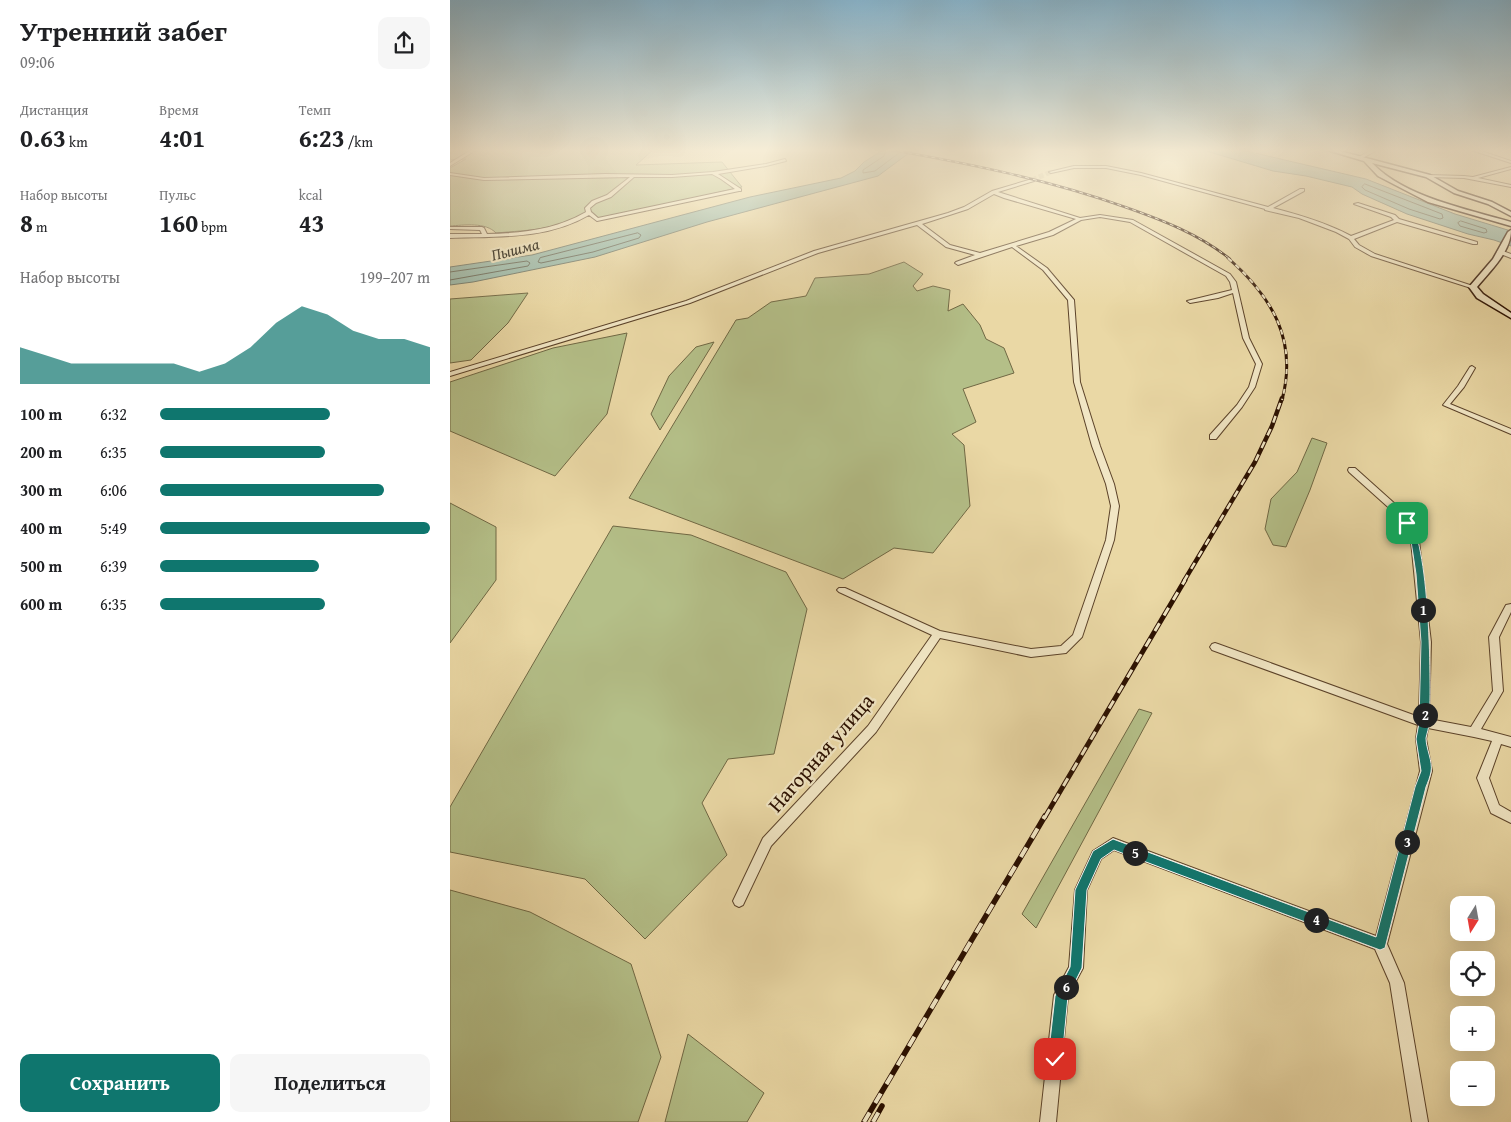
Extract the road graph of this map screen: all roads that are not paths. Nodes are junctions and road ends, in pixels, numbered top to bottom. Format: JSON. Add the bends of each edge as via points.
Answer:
{"nodes":[{"id":1,"x":594,"y":202,"type":"edge"},
{"id":2,"x":680,"y":202,"type":"edge"},
{"id":3,"x":976,"y":202,"type":"edge"},
{"id":4,"x":1024,"y":202,"type":"edge"},
{"id":5,"x":1246,"y":202,"type":"edge"},
{"id":6,"x":1278,"y":202,"type":"edge"},
{"id":7,"x":1435,"y":202,"type":"edge"},
{"id":8,"x":1488,"y":202,"type":"edge"},
{"id":9,"x":1356,"y":204,"type":"dead end"},
{"id":10,"x":1267,"y":208,"type":"junction"},
{"id":11,"x":589,"y":213,"type":"junction"},
{"id":12,"x":1511,"y":214,"type":"edge"},
{"id":13,"x":1080,"y":219,"type":"junction"},
{"id":14,"x":1397,"y":220,"type":"junction"},
{"id":15,"x":918,"y":223,"type":"junction"},
{"id":16,"x":1511,"y":224,"type":"edge"},
{"id":17,"x":450,"y":228,"type":"edge"},
{"id":18,"x":1511,"y":232,"type":"edge"},
{"id":19,"x":485,"y":235,"type":"junction"},
{"id":20,"x":450,"y":236,"type":"edge"},
{"id":21,"x":1351,"y":238,"type":"junction"},
{"id":22,"x":1476,"y":243,"type":"dead end"},
{"id":23,"x":1012,"y":246,"type":"junction"},
{"id":24,"x":1502,"y":249,"type":"junction"},
{"id":25,"x":978,"y":254,"type":"junction"},
{"id":26,"x":1511,"y":256,"type":"edge"},
{"id":27,"x":958,"y":263,"type":"dead end"},
{"id":28,"x":1473,"y":287,"type":"junction"},
{"id":29,"x":1234,"y":291,"type":"junction"},
{"id":30,"x":1190,"y":301,"type":"dead end"},
{"id":31,"x":1511,"y":316,"type":"edge"},
{"id":32,"x":1472,"y":368,"type":"dead end"},
{"id":33,"x":450,"y":374,"type":"edge"},
{"id":34,"x":1511,"y":432,"type":"edge"},
{"id":35,"x":1213,"y":437,"type":"dead end"},
{"id":36,"x":1352,"y":470,"type":"dead end"},
{"id":37,"x":842,"y":590,"type":"dead end"},
{"id":38,"x":1511,"y":607,"type":"edge"},
{"id":39,"x":938,"y":634,"type":"junction"},
{"id":40,"x":1215,"y":647,"type":"dead end"},
{"id":41,"x":1424,"y":723,"type":"junction"},
{"id":42,"x":1474,"y":732,"type":"junction"},
{"id":43,"x":1498,"y":739,"type":"junction"},
{"id":44,"x":1511,"y":742,"type":"edge"},
{"id":45,"x":1511,"y":818,"type":"edge"},
{"id":46,"x":739,"y":901,"type":"dead end"},
{"id":47,"x":1380,"y":944,"type":"junction"},
{"id":48,"x":1048,"y":1122,"type":"edge"},
{"id":49,"x":1420,"y":1122,"type":"edge"}],
"edges":[{"from":1,"to":11,"type":"street","via":[[588,208]]},
{"from":2,"to":11,"type":"street","via":[[597,220]]},
{"from":3,"to":15,"type":"street"},
{"from":4,"to":13,"type":"street"},
{"from":5,"to":10,"type":"street"},
{"from":6,"to":10,"type":"street"},
{"from":7,"to":16,"type":"main road"},
{"from":8,"to":12,"type":"main road"},
{"from":9,"to":14,"type":"street"},
{"from":10,"to":21,"type":"street","via":[[1321,224]]},
{"from":11,"to":19,"type":"street","via":[[559,228]]},
{"from":13,"to":23,"type":"street"},
{"from":13,"to":29,"type":"street","via":[[1100,216],[1131,221],[1219,268],[1233,282]]},
{"from":14,"to":21,"type":"street"},
{"from":14,"to":22,"type":"street"},
{"from":15,"to":25,"type":"street","via":[[948,246]]},
{"from":15,"to":33,"type":"street","via":[[816,252],[688,302]]},
{"from":17,"to":19,"type":"street","via":[[482,229]]},
{"from":18,"to":24,"type":"main road"},
{"from":19,"to":20,"type":"street"},
{"from":21,"to":28,"type":"street","via":[[1372,255]]},
{"from":23,"to":25,"type":"street"},
{"from":23,"to":39,"type":"street","via":[[1045,270],[1071,300],[1077,382],[1110,484],[1115,506],[1114,527],[1077,637],[1063,650],[1031,653]]},
{"from":24,"to":26,"type":"street"},
{"from":24,"to":28,"type":"main road"},
{"from":25,"to":27,"type":"street"},
{"from":28,"to":31,"type":"main road","via":[[1480,296]]},
{"from":29,"to":30,"type":"street"},
{"from":29,"to":35,"type":"street","via":[[1246,338],[1259,364],[1248,393]]},
{"from":32,"to":34,"type":"street","via":[[1446,405]]},
{"from":36,"to":41,"type":"street","via":[[1391,504],[1407,523],[1415,541],[1426,642]]},
{"from":37,"to":39,"type":"street"},
{"from":38,"to":42,"type":"street","via":[[1494,637],[1498,692]]},
{"from":39,"to":46,"type":"street","name":"Нагорная улица","via":[[872,730],[767,842]]},
{"from":40,"to":41,"type":"street"},
{"from":41,"to":42,"type":"street"},
{"from":41,"to":47,"type":"street","via":[[1421,739],[1426,771]]},
{"from":42,"to":43,"type":"street"},
{"from":43,"to":44,"type":"street"},
{"from":43,"to":45,"type":"street","via":[[1483,778],[1495,809]]},
{"from":47,"to":48,"type":"street","via":[[1113,844],[1097,855],[1081,890],[1076,968],[1062,996]]},
{"from":47,"to":49,"type":"street","via":[[1397,983]]}]}
